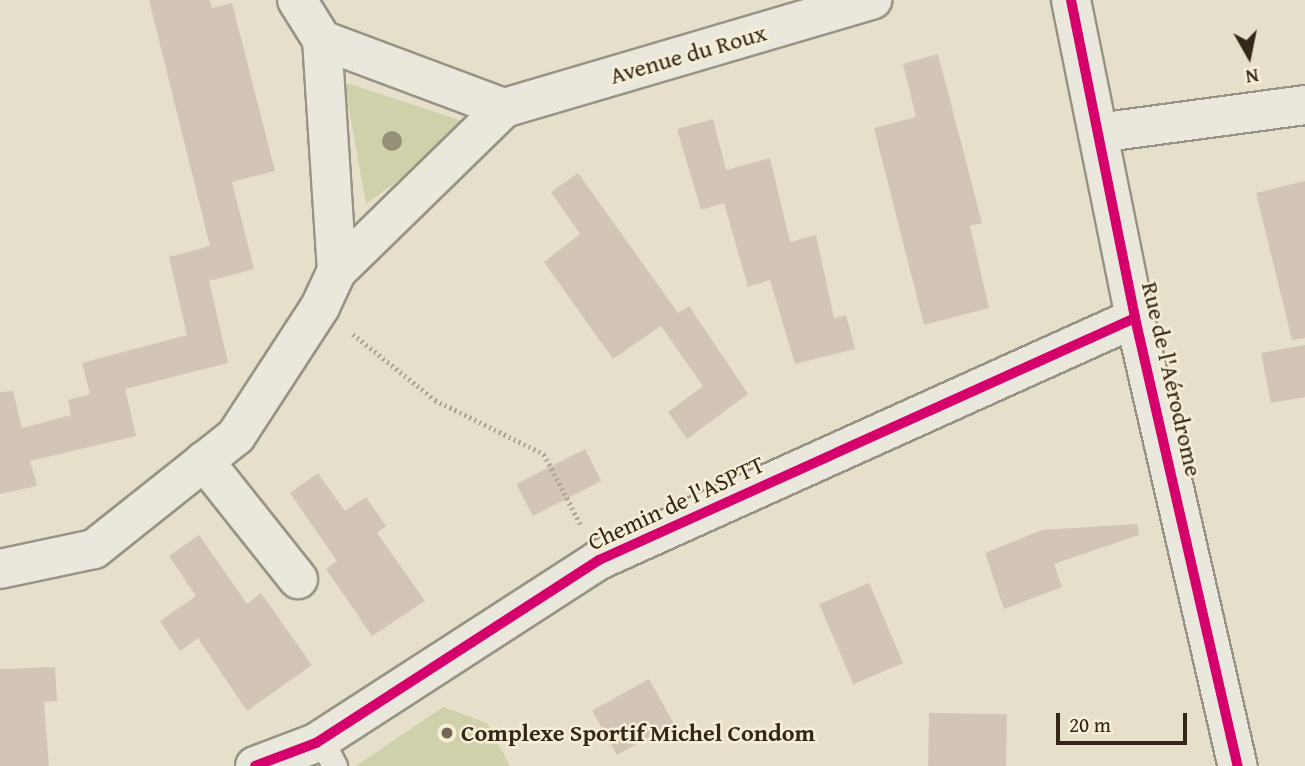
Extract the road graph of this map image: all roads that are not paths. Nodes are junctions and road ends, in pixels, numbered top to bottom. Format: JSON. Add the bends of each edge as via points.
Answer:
{"nodes":[{"id":1,"x":297,"y":0,"type":"edge"},
{"id":2,"x":872,"y":0,"type":"edge"},
{"id":3,"x":1071,"y":0,"type":"edge"},
{"id":4,"x":322,"y":40,"type":"junction"},
{"id":5,"x":1305,"y":105,"type":"edge"},
{"id":6,"x":504,"y":108,"type":"junction"},
{"id":7,"x":1098,"y":133,"type":"junction"},
{"id":8,"x":337,"y":271,"type":"junction"},
{"id":9,"x":1135,"y":318,"type":"junction"},
{"id":10,"x":204,"y":461,"type":"junction"},
{"id":11,"x":0,"y":569,"type":"edge"},
{"id":12,"x":298,"y":579,"type":"dead end"},
{"id":13,"x":328,"y":753,"type":"edge"},
{"id":14,"x":255,"y":766,"type":"edge"},
{"id":15,"x":1238,"y":766,"type":"edge"}],
"edges":[{"from":1,"to":4,"type":"street","name":"Avenue du Roux"},
{"from":2,"to":6,"type":"street","name":"Avenue du Roux"},
{"from":3,"to":7,"type":"street","name":"Rue de l'Aérodrome"},
{"from":4,"to":6,"type":"street"},
{"from":4,"to":8,"type":"street","name":"Avenue du Roux"},
{"from":5,"to":7,"type":"street"},
{"from":6,"to":8,"type":"street","name":"Avenue du Roux"},
{"from":7,"to":9,"type":"street","name":"Rue de l'Aérodrome"},
{"from":8,"to":10,"type":"street","name":"Avenue du Roux","via":[[320,307],[236,436]]},
{"from":9,"to":13,"type":"street","name":"Chemin de l'ASPTT","via":[[599,560]]},
{"from":9,"to":15,"type":"street","name":"Rue de l'Aérodrome"},
{"from":10,"to":11,"type":"street","name":"Avenue du Roux","via":[[94,549]]},
{"from":10,"to":12,"type":"street"},
{"from":13,"to":14,"type":"street","name":"Chemin de l'ASPTT"}]}
